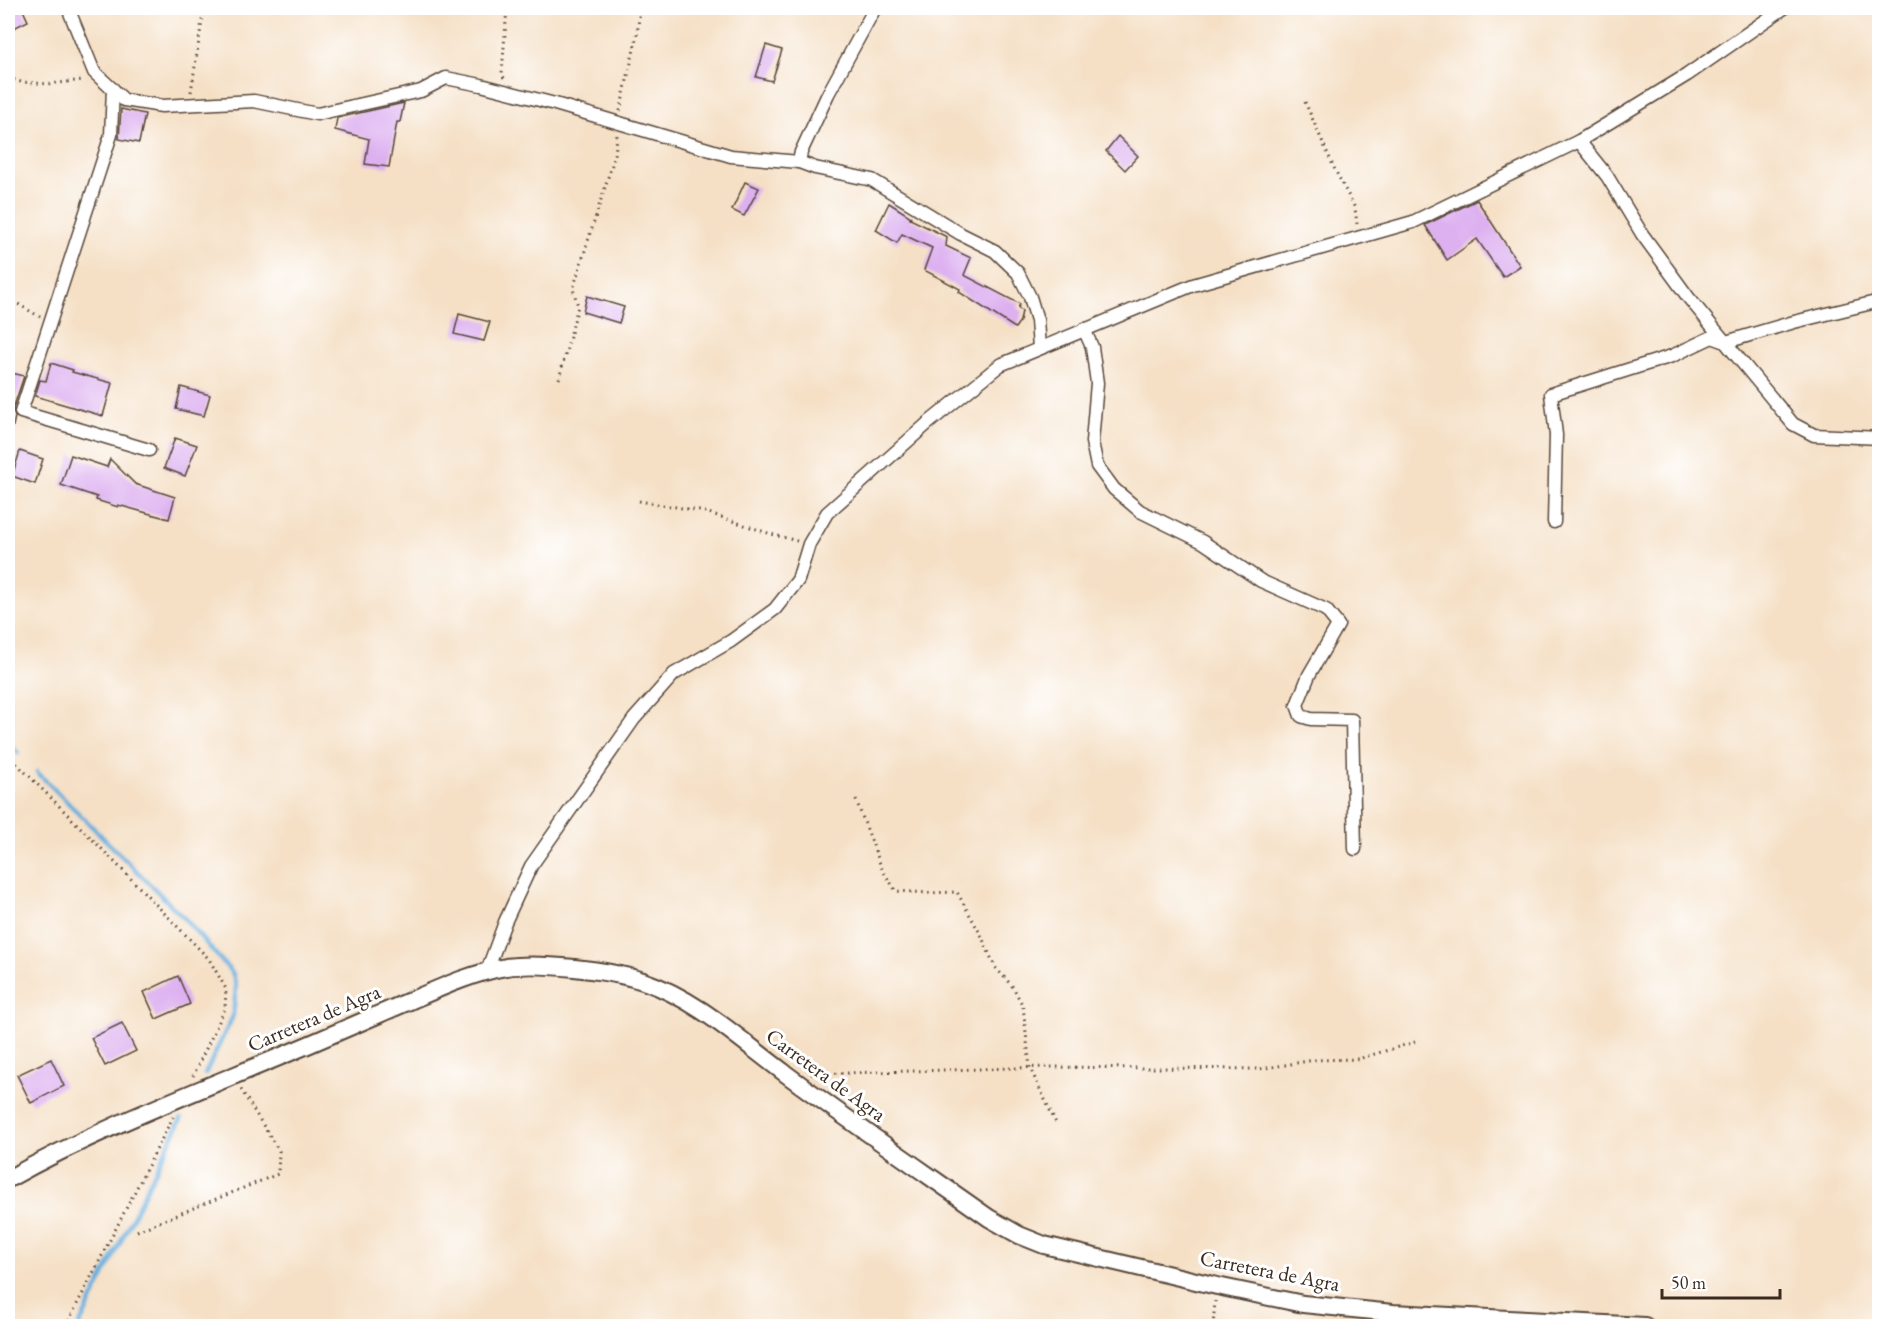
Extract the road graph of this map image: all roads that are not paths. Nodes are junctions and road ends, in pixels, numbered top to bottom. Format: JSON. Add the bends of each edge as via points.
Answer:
{"nodes":[{"id":1,"x":68,"y":8,"type":"edge"},
{"id":2,"x":874,"y":8,"type":"edge"},
{"id":3,"x":1784,"y":8,"type":"edge"},
{"id":4,"x":113,"y":89,"type":"junction"},
{"id":5,"x":1580,"y":141,"type":"junction"},
{"id":6,"x":799,"y":162,"type":"junction"},
{"id":7,"x":1880,"y":301,"type":"edge"},
{"id":8,"x":1084,"y":329,"type":"junction"},
{"id":9,"x":1726,"y":342,"type":"junction"},
{"id":10,"x":1039,"y":348,"type":"junction"},
{"id":11,"x":1880,"y":438,"type":"edge"},
{"id":12,"x":149,"y":450,"type":"dead end"},
{"id":13,"x":1554,"y":522,"type":"dead end"},
{"id":14,"x":1355,"y":849,"type":"dead end"},
{"id":15,"x":487,"y":971,"type":"junction"},
{"id":16,"x":8,"y":1179,"type":"edge"},
{"id":17,"x":1645,"y":1326,"type":"edge"}],
"edges":[{"from":1,"to":4,"type":"street","via":[[94,72]]},
{"from":2,"to":6,"type":"street","via":[[828,94]]},
{"from":3,"to":5,"type":"street","via":[[1687,75]]},
{"from":4,"to":6,"type":"street","via":[[124,99],[162,106],[254,101],[317,114],[421,91],[446,78],[555,104],[731,156]]},
{"from":4,"to":12,"type":"street","via":[[111,135],[21,412]]},
{"from":5,"to":8,"type":"street","via":[[1413,222],[1193,285]]},
{"from":5,"to":9,"type":"street","via":[[1607,176],[1642,234]]},
{"from":6,"to":10,"type":"street","via":[[872,180],[995,251],[1018,273],[1030,297]]},
{"from":7,"to":9,"type":"street"},
{"from":8,"to":10,"type":"street"},
{"from":8,"to":14,"type":"street","via":[[1096,366],[1092,442],[1097,466],[1114,489],[1140,511],[1203,542],[1261,581],[1326,610],[1338,624],[1297,705],[1301,716],[1311,719],[1352,720]]},
{"from":9,"to":11,"type":"street","via":[[1793,424],[1814,435]]},
{"from":9,"to":13,"type":"street","via":[[1712,337],[1672,356],[1551,394],[1556,435]]},
{"from":10,"to":15,"type":"street","via":[[1000,364],[827,513],[809,544],[798,580],[775,609],[731,641],[674,674],[634,719],[531,866]]},
{"from":15,"to":16,"type":"street","name":"Carretera de Agra","via":[[183,1096],[76,1143]]},
{"from":15,"to":17,"type":"street","name":"Carretera de Agra","via":[[526,965],[554,966],[641,980],[666,990],[693,1005],[988,1218],[1044,1245],[1303,1304],[1393,1313]]}]}
